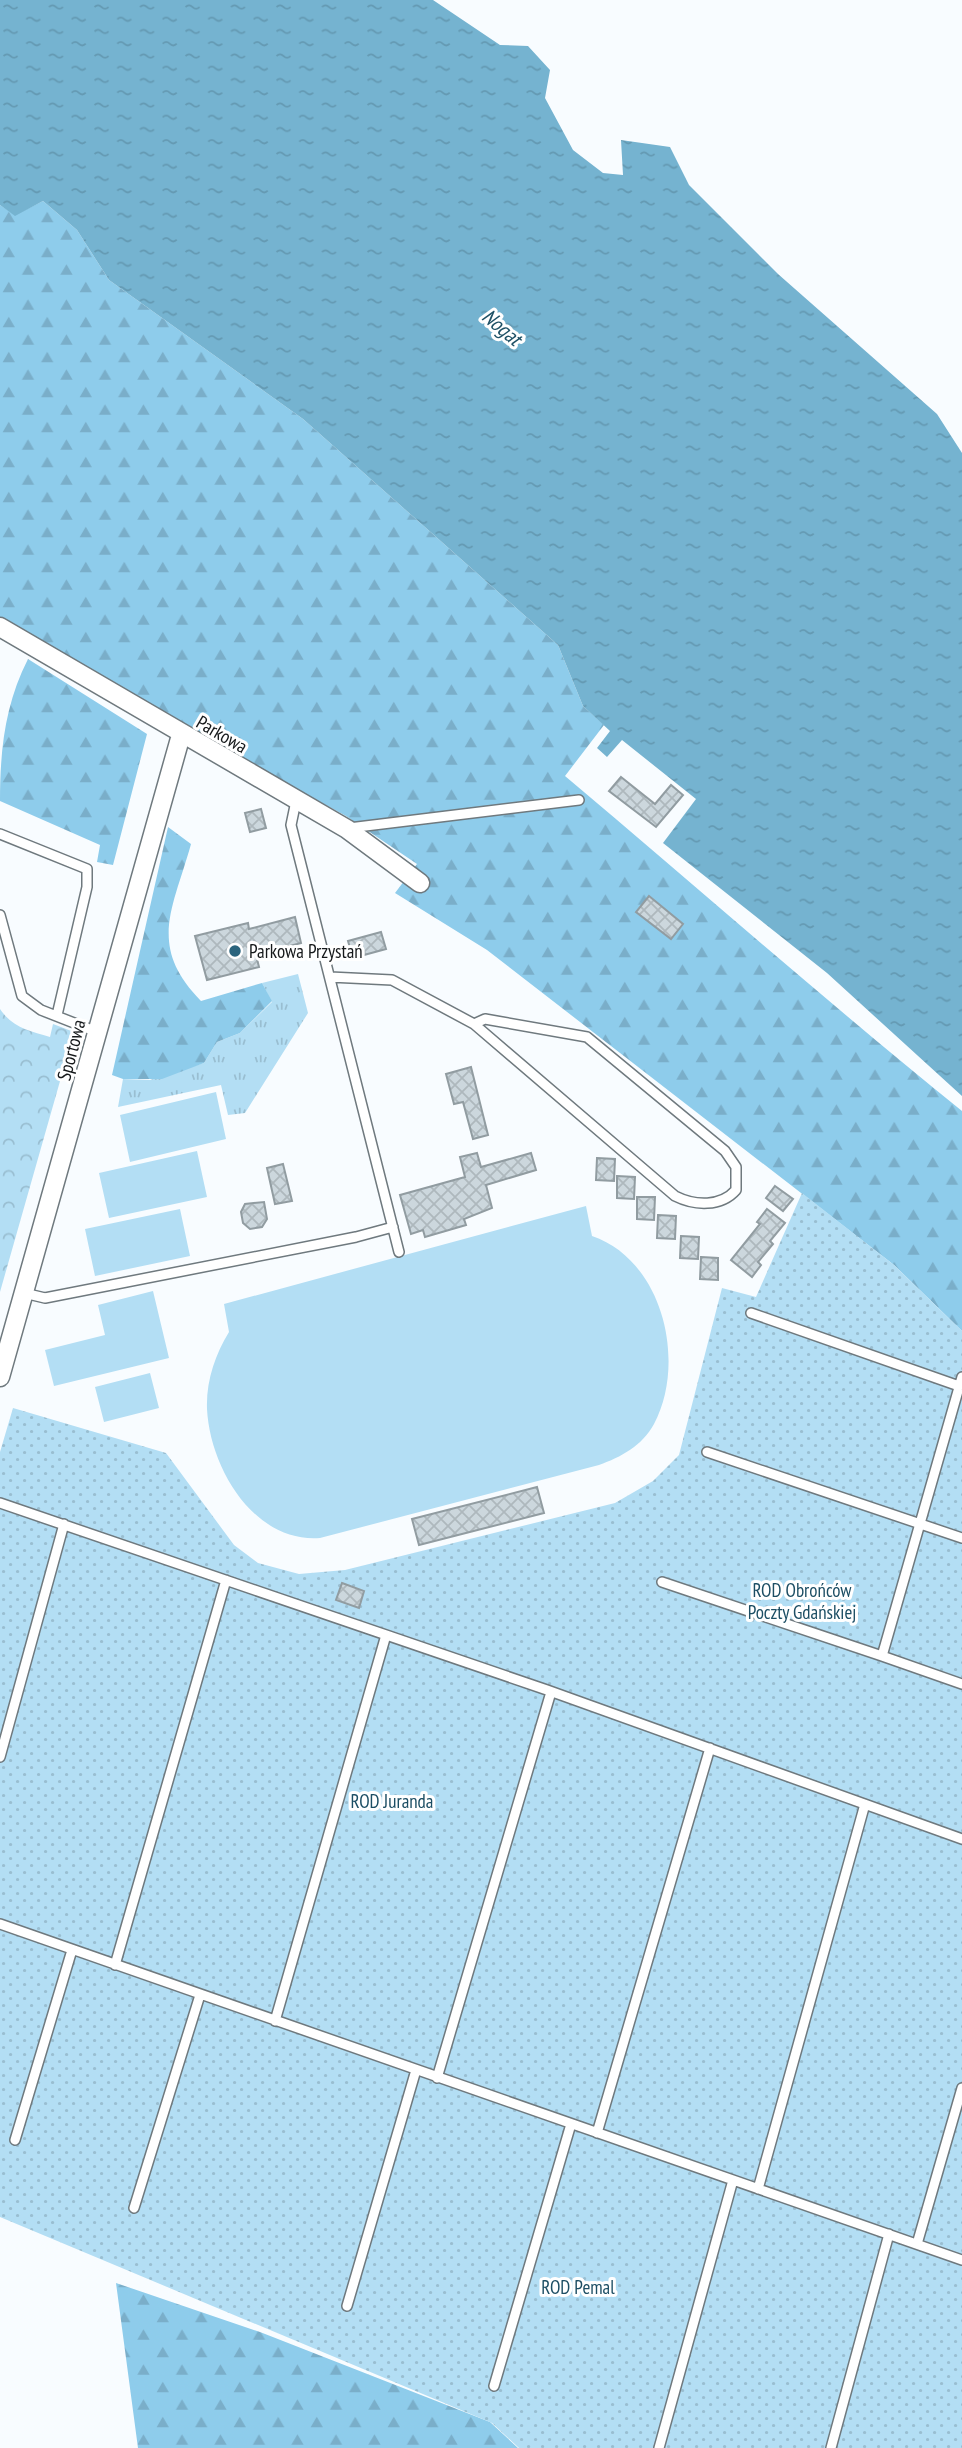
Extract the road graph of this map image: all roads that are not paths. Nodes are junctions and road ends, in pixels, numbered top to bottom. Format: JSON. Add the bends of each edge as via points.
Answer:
{"nodes":[{"id":1,"x":0,"y":627,"type":"edge"},
{"id":2,"x":181,"y":735,"type":"junction"},
{"id":3,"x":579,"y":800,"type":"dead end"},
{"id":4,"x":296,"y":801,"type":"junction"},
{"id":5,"x":347,"y":829,"type":"junction"},
{"id":6,"x":0,"y":834,"type":"edge"},
{"id":7,"x":420,"y":883,"type":"dead end"},
{"id":8,"x":0,"y":915,"type":"edge"},
{"id":9,"x":330,"y":977,"type":"junction"},
{"id":10,"x":57,"y":1015,"type":"junction"},
{"id":11,"x":474,"y":1024,"type":"junction"},
{"id":12,"x":97,"y":1032,"type":"junction"},
{"id":13,"x":393,"y":1227,"type":"junction"},
{"id":14,"x":399,"y":1252,"type":"dead end"},
{"id":15,"x":24,"y":1293,"type":"junction"},
{"id":16,"x":751,"y":1313,"type":"dead end"},
{"id":17,"x":0,"y":1377,"type":"edge"},
{"id":18,"x":961,"y":1381,"type":"edge"},
{"id":19,"x":707,"y":1452,"type":"dead end"},
{"id":20,"x":0,"y":1503,"type":"edge"},
{"id":21,"x":920,"y":1523,"type":"junction"},
{"id":22,"x":64,"y":1524,"type":"junction"},
{"id":23,"x":962,"y":1538,"type":"edge"},
{"id":24,"x":226,"y":1580,"type":"junction"},
{"id":25,"x":662,"y":1582,"type":"dead end"},
{"id":26,"x":386,"y":1635,"type":"junction"},
{"id":27,"x":882,"y":1656,"type":"junction"},
{"id":28,"x":962,"y":1684,"type":"edge"},
{"id":29,"x":551,"y":1692,"type":"junction"},
{"id":30,"x":710,"y":1748,"type":"junction"},
{"id":31,"x":0,"y":1757,"type":"edge"},
{"id":32,"x":865,"y":1804,"type":"junction"},
{"id":33,"x":962,"y":1839,"type":"edge"},
{"id":34,"x":0,"y":1924,"type":"edge"},
{"id":35,"x":72,"y":1950,"type":"junction"},
{"id":36,"x":115,"y":1965,"type":"junction"},
{"id":37,"x":200,"y":1995,"type":"junction"},
{"id":38,"x":275,"y":2021,"type":"junction"},
{"id":39,"x":416,"y":2070,"type":"junction"},
{"id":40,"x":437,"y":2078,"type":"junction"},
{"id":41,"x":962,"y":2088,"type":"edge"},
{"id":42,"x":571,"y":2124,"type":"junction"},
{"id":43,"x":597,"y":2133,"type":"junction"},
{"id":44,"x":15,"y":2140,"type":"dead end"},
{"id":45,"x":733,"y":2180,"type":"junction"},
{"id":46,"x":758,"y":2189,"type":"junction"},
{"id":47,"x":134,"y":2208,"type":"dead end"},
{"id":48,"x":889,"y":2234,"type":"junction"},
{"id":49,"x":917,"y":2244,"type":"junction"},
{"id":50,"x":962,"y":2260,"type":"edge"},
{"id":51,"x":347,"y":2306,"type":"dead end"},
{"id":52,"x":494,"y":2386,"type":"dead end"},
{"id":53,"x":659,"y":2448,"type":"edge"},
{"id":54,"x":831,"y":2448,"type":"edge"}],
"edges":[{"from":1,"to":2,"type":"street","name":"Parkowa"},
{"from":2,"to":4,"type":"street","name":"Parkowa"},
{"from":2,"to":12,"type":"street","name":"Sportowa"},
{"from":3,"to":5,"type":"lane"},
{"from":4,"to":5,"type":"street","name":"Parkowa"},
{"from":4,"to":9,"type":"lane","via":[[291,825]]},
{"from":5,"to":7,"type":"street","name":"Parkowa"},
{"from":6,"to":10,"type":"lane","via":[[87,869],[87,887]]},
{"from":8,"to":10,"type":"lane","via":[[22,996]]},
{"from":9,"to":11,"type":"lane","via":[[392,981]]},
{"from":9,"to":13,"type":"lane"},
{"from":10,"to":12,"type":"lane"},
{"from":11,"to":11,"type":"lane","via":[[675,1196],[686,1202],[707,1203],[729,1198],[737,1190],[736,1167],[725,1151],[587,1037],[485,1020]]},
{"from":12,"to":15,"type":"street","name":"Sportowa"},
{"from":13,"to":14,"type":"lane"},
{"from":13,"to":15,"type":"lane","via":[[45,1298]]},
{"from":15,"to":17,"type":"street","name":"Sportowa"},
{"from":16,"to":18,"type":"lane"},
{"from":18,"to":21,"type":"lane"},
{"from":19,"to":21,"type":"lane"},
{"from":20,"to":22,"type":"lane"},
{"from":21,"to":23,"type":"lane"},
{"from":21,"to":27,"type":"lane"},
{"from":22,"to":24,"type":"lane"},
{"from":22,"to":31,"type":"lane"},
{"from":24,"to":26,"type":"lane"},
{"from":24,"to":36,"type":"lane"},
{"from":25,"to":27,"type":"lane"},
{"from":26,"to":29,"type":"lane"},
{"from":26,"to":38,"type":"lane"},
{"from":27,"to":28,"type":"lane"},
{"from":29,"to":30,"type":"lane"},
{"from":29,"to":40,"type":"lane"},
{"from":30,"to":32,"type":"lane"},
{"from":30,"to":43,"type":"lane"},
{"from":32,"to":33,"type":"lane"},
{"from":32,"to":46,"type":"lane"},
{"from":34,"to":35,"type":"lane"},
{"from":35,"to":36,"type":"lane"},
{"from":35,"to":44,"type":"lane"},
{"from":36,"to":37,"type":"lane"},
{"from":37,"to":38,"type":"lane"},
{"from":37,"to":47,"type":"lane"},
{"from":38,"to":39,"type":"lane"},
{"from":39,"to":40,"type":"lane"},
{"from":39,"to":51,"type":"lane"},
{"from":40,"to":42,"type":"lane"},
{"from":41,"to":49,"type":"lane"},
{"from":42,"to":43,"type":"lane"},
{"from":42,"to":52,"type":"lane"},
{"from":43,"to":45,"type":"lane"},
{"from":45,"to":46,"type":"lane"},
{"from":45,"to":53,"type":"lane"},
{"from":46,"to":48,"type":"lane"},
{"from":48,"to":49,"type":"lane"},
{"from":48,"to":54,"type":"lane"},
{"from":49,"to":50,"type":"lane"}]}
